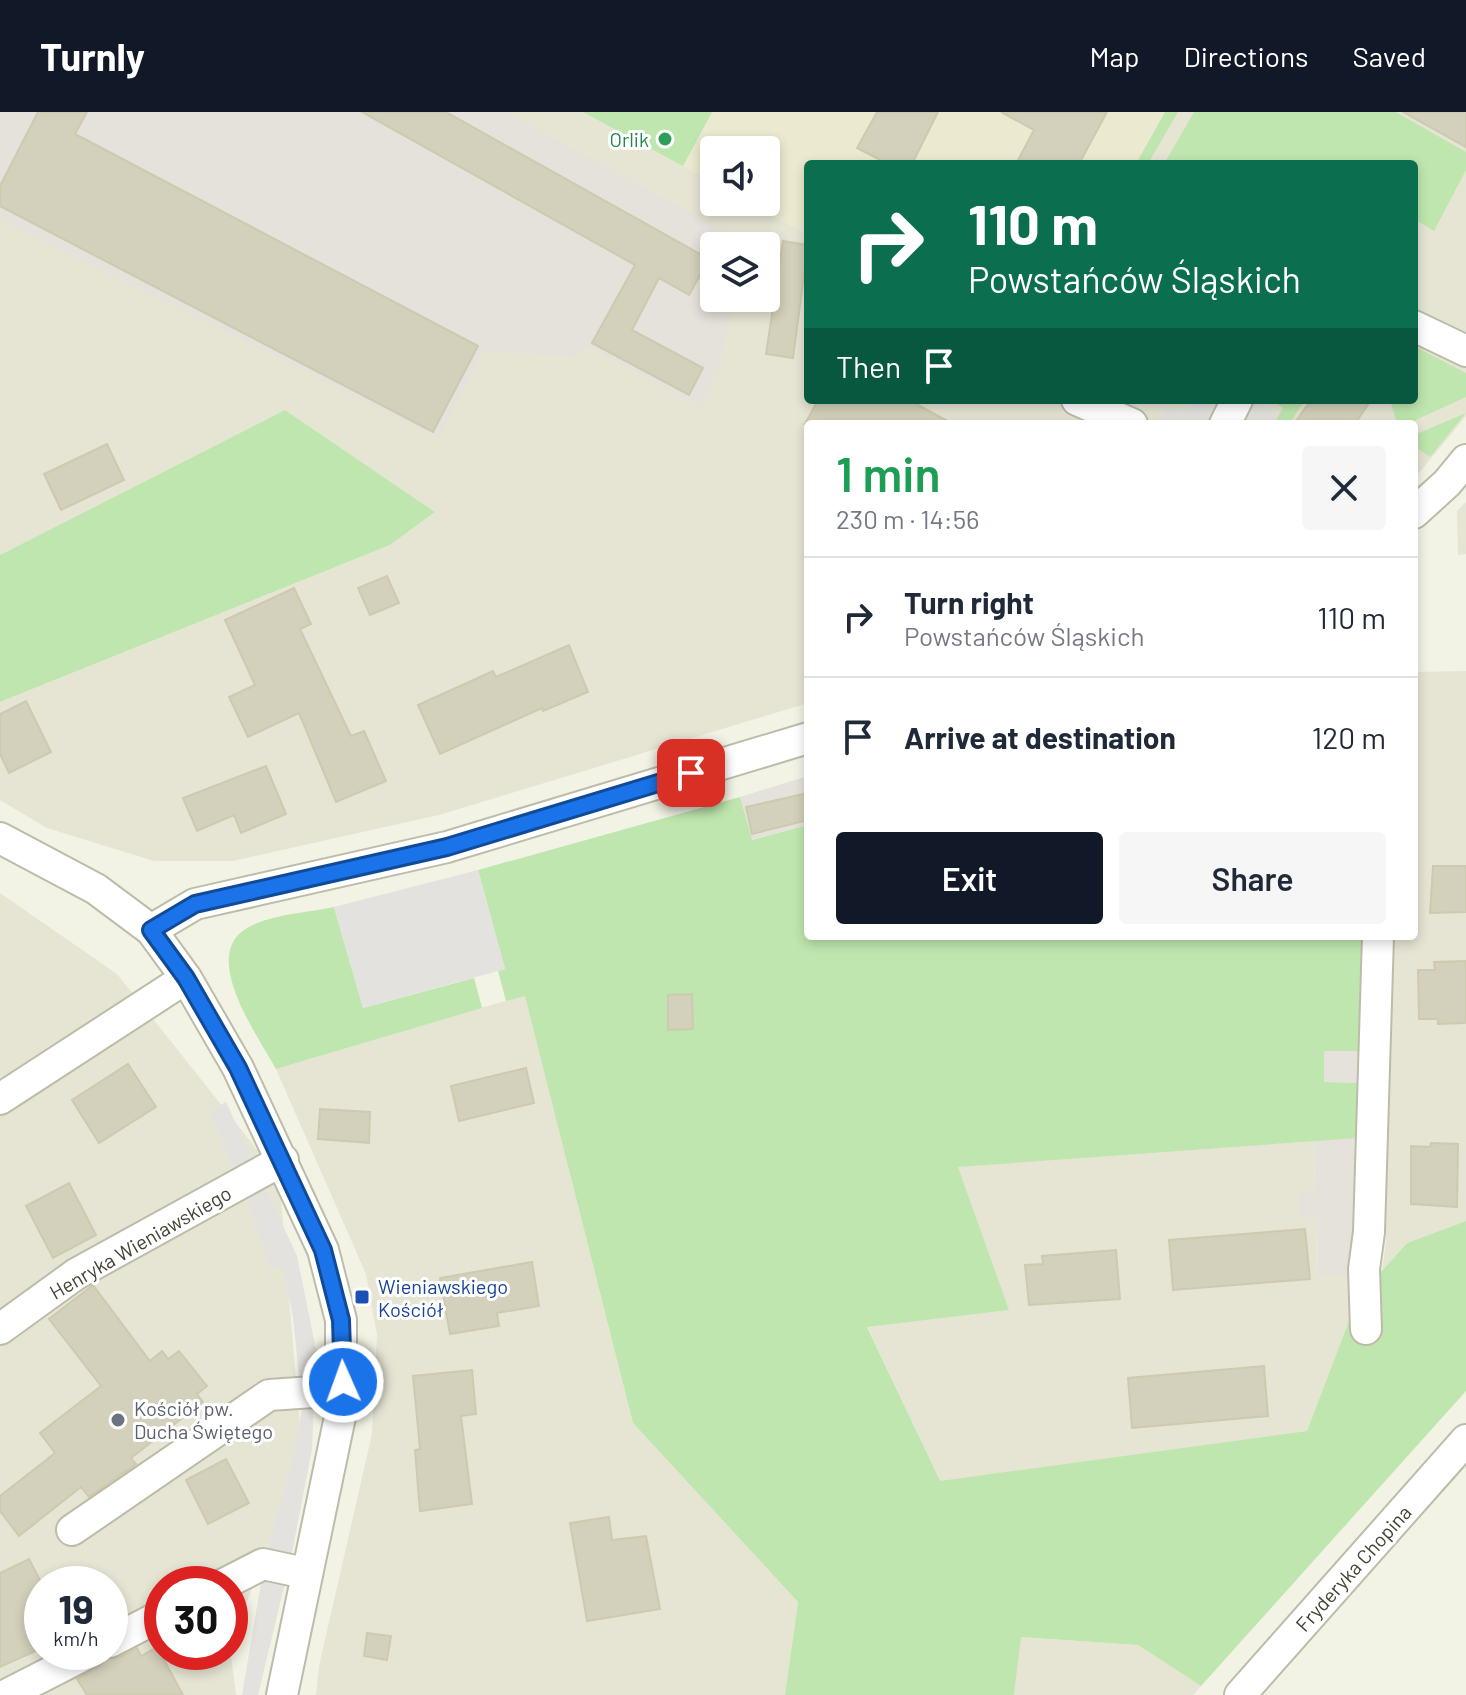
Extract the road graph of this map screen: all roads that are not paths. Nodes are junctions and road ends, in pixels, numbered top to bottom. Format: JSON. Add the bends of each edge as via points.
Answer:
{"nodes":[{"id":1,"x":1418,"y":328,"type":"edge"},
{"id":2,"x":1466,"y":351,"type":"edge"},
{"id":3,"x":1086,"y":404,"type":"edge"},
{"id":4,"x":1123,"y":420,"type":"edge"},
{"id":5,"x":1466,"y":460,"type":"edge"},
{"id":6,"x":1418,"y":509,"type":"edge"},
{"id":7,"x":804,"y":739,"type":"edge"},
{"id":8,"x":0,"y":838,"type":"edge"},
{"id":9,"x":151,"y":930,"type":"junction"},
{"id":10,"x":1378,"y":940,"type":"edge"},
{"id":11,"x":186,"y":978,"type":"junction"},
{"id":12,"x":0,"y":1099,"type":"edge"},
{"id":13,"x":283,"y":1160,"type":"junction"},
{"id":14,"x":0,"y":1329,"type":"edge"},
{"id":15,"x":1366,"y":1329,"type":"dead end"},
{"id":16,"x":343,"y":1390,"type":"junction"},
{"id":17,"x":1466,"y":1440,"type":"edge"},
{"id":18,"x":72,"y":1530,"type":"dead end"},
{"id":19,"x":248,"y":1572,"type":"edge"},
{"id":20,"x":305,"y":1573,"type":"junction"},
{"id":21,"x":55,"y":1670,"type":"edge"},
{"id":22,"x":6,"y":1695,"type":"edge"},
{"id":23,"x":282,"y":1695,"type":"edge"},
{"id":24,"x":1240,"y":1695,"type":"edge"}],
"edges":[{"from":1,"to":2,"type":"street"},
{"from":3,"to":4,"type":"street"},
{"from":5,"to":6,"type":"street"},
{"from":7,"to":9,"type":"street","via":[[447,847],[195,904]]},
{"from":8,"to":9,"type":"street","via":[[96,889]]},
{"from":9,"to":11,"type":"street"},
{"from":10,"to":15,"type":"street"},
{"from":11,"to":12,"type":"street"},
{"from":11,"to":13,"type":"street"},
{"from":13,"to":14,"type":"street","name":"Henryka Wieniawskiego","via":[[76,1274]]},
{"from":13,"to":16,"type":"street","via":[[323,1250],[341,1320]]},
{"from":16,"to":18,"type":"street","via":[[269,1395]]},
{"from":16,"to":20,"type":"street","via":[[331,1472]]},
{"from":17,"to":24,"type":"street","name":"Fryderyka Chopina"},
{"from":19,"to":20,"type":"street","via":[[263,1564]]},
{"from":20,"to":23,"type":"street"},
{"from":21,"to":22,"type":"street"}]}
